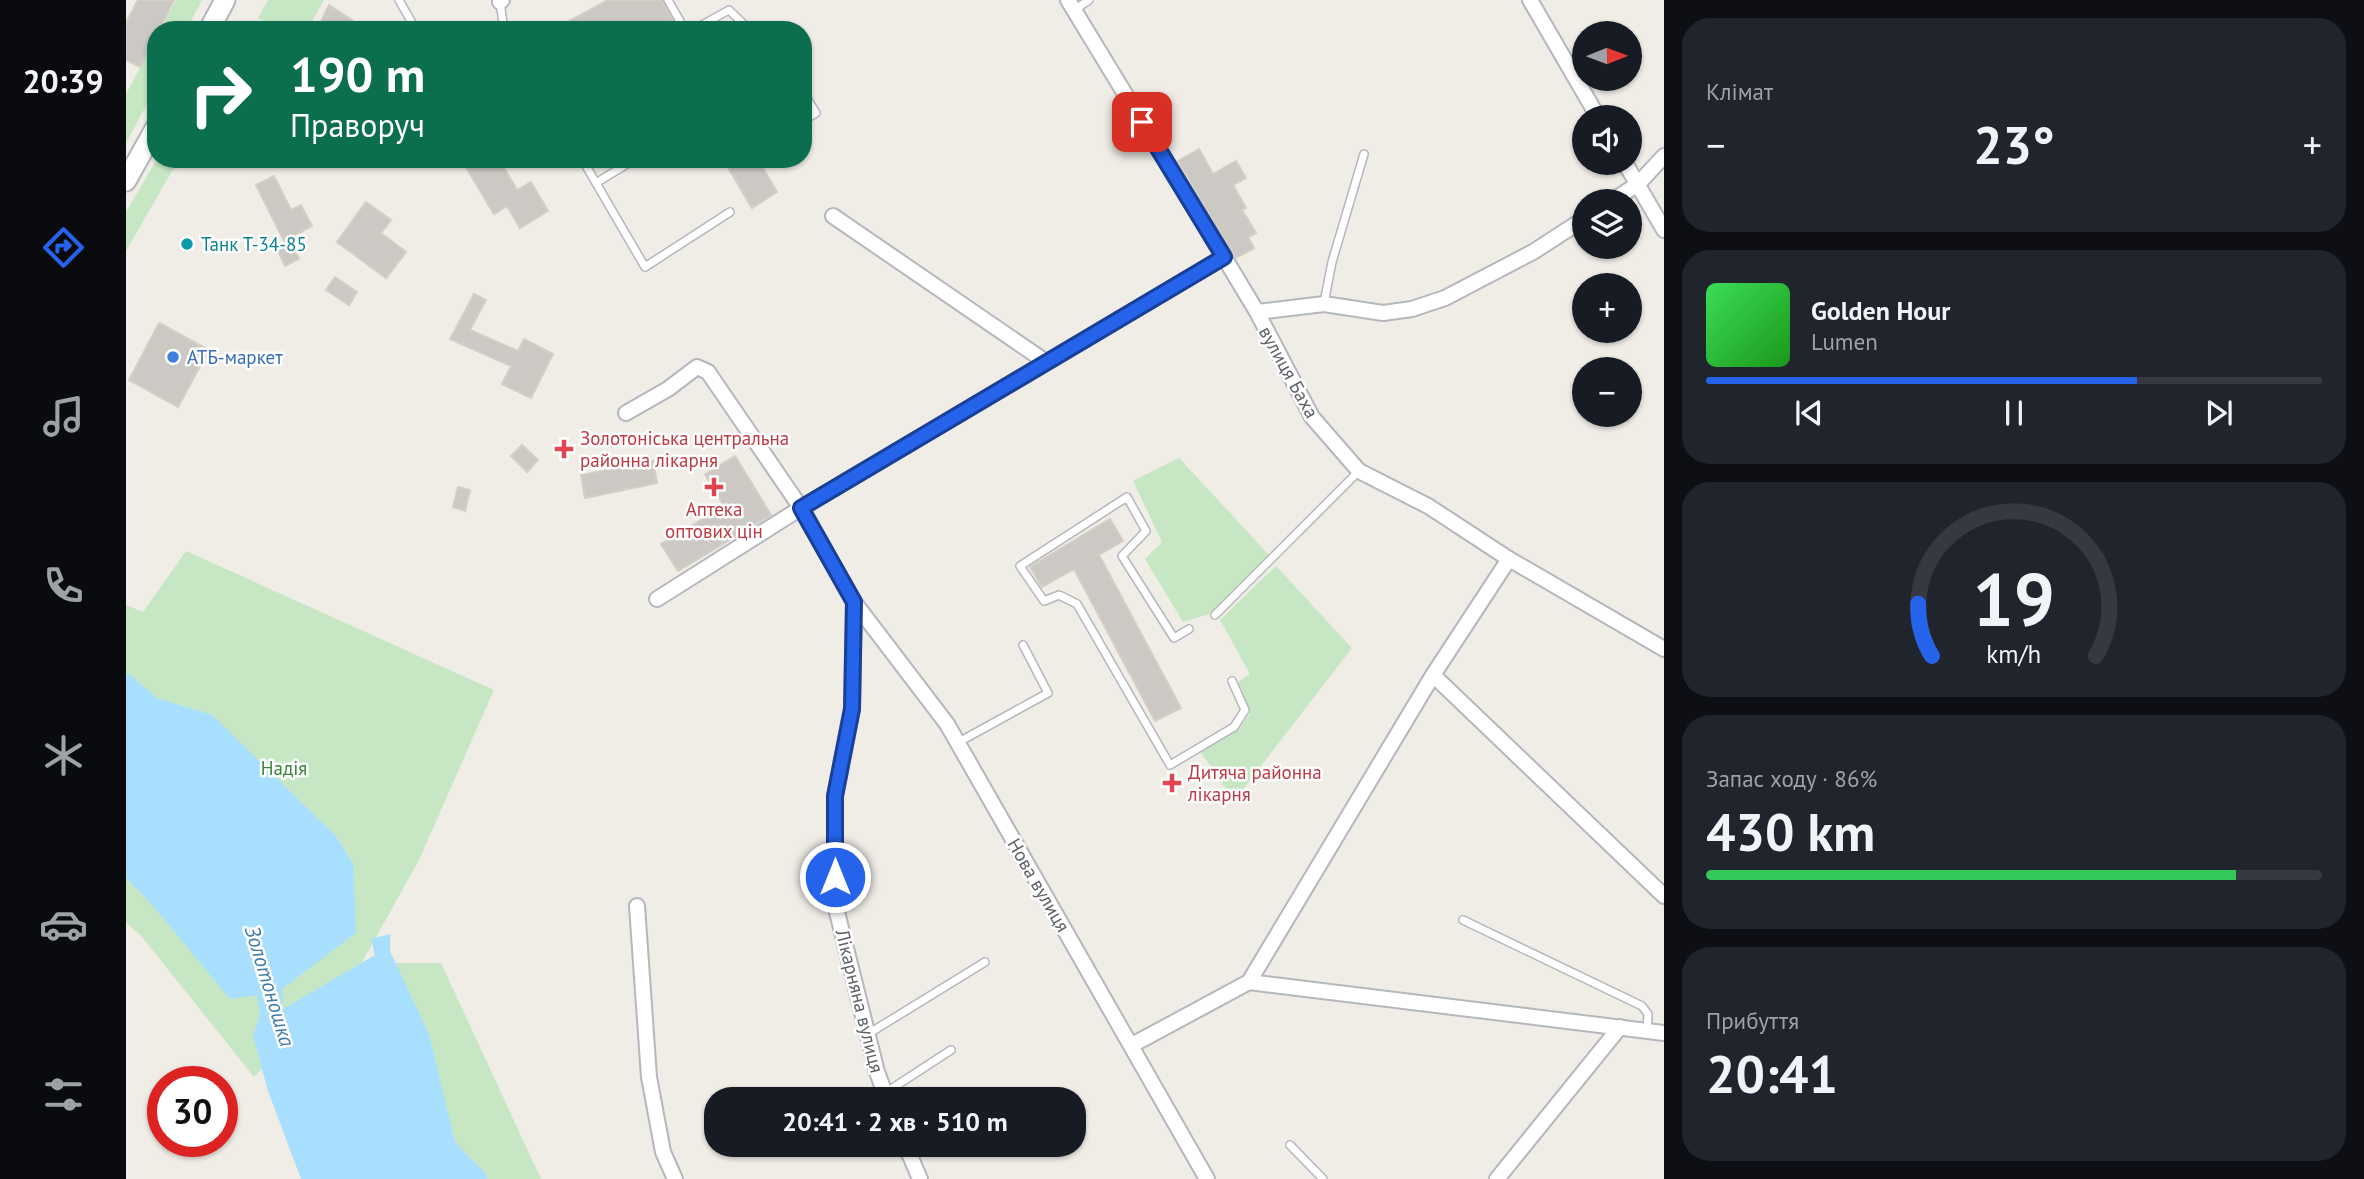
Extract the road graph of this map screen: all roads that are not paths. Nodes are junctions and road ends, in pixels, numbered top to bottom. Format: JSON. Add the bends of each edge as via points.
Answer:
{"nodes":[{"id":1,"x":225,"y":0,"type":"edge"},
{"id":2,"x":399,"y":0,"type":"edge"},
{"id":3,"x":668,"y":0,"type":"edge"},
{"id":4,"x":1089,"y":0,"type":"edge"},
{"id":5,"x":1530,"y":0,"type":"edge"},
{"id":6,"x":501,"y":1,"type":"edge"},
{"id":7,"x":1071,"y":5,"type":"edge"},
{"id":8,"x":214,"y":21,"type":"edge"},
{"id":9,"x":411,"y":21,"type":"edge"},
{"id":10,"x":503,"y":21,"type":"edge"},
{"id":11,"x":680,"y":21,"type":"edge"},
{"id":12,"x":709,"y":21,"type":"edge"},
{"id":13,"x":741,"y":21,"type":"edge"},
{"id":14,"x":1591,"y":105,"type":"edge"},
{"id":15,"x":147,"y":143,"type":"edge"},
{"id":16,"x":1364,"y":154,"type":"dead end"},
{"id":17,"x":1664,"y":156,"type":"edge"},
{"id":18,"x":587,"y":168,"type":"edge"},
{"id":19,"x":620,"y":168,"type":"edge"},
{"id":20,"x":1632,"y":175,"type":"edge"},
{"id":21,"x":126,"y":181,"type":"edge"},
{"id":22,"x":596,"y":183,"type":"junction"},
{"id":23,"x":1638,"y":184,"type":"junction"},
{"id":24,"x":1630,"y":189,"type":"edge"},
{"id":25,"x":730,"y":212,"type":"dead end"},
{"id":26,"x":833,"y":216,"type":"dead end"},
{"id":27,"x":1572,"y":227,"type":"edge"},
{"id":28,"x":1664,"y":230,"type":"edge"},
{"id":29,"x":1224,"y":257,"type":"junction"},
{"id":30,"x":1324,"y":304,"type":"junction"},
{"id":31,"x":1257,"y":312,"type":"junction"},
{"id":32,"x":1046,"y":362,"type":"junction"},
{"id":33,"x":626,"y":413,"type":"dead end"},
{"id":34,"x":1359,"y":471,"type":"junction"},
{"id":35,"x":801,"y":508,"type":"junction"},
{"id":36,"x":1509,"y":559,"type":"junction"},
{"id":37,"x":657,"y":599,"type":"dead end"},
{"id":38,"x":854,"y":602,"type":"junction"},
{"id":39,"x":1215,"y":615,"type":"dead end"},
{"id":40,"x":1189,"y":629,"type":"dead end"},
{"id":41,"x":1023,"y":645,"type":"dead end"},
{"id":42,"x":1664,"y":649,"type":"edge"},
{"id":43,"x":1433,"y":675,"type":"junction"},
{"id":44,"x":1232,"y":681,"type":"dead end"},
{"id":45,"x":956,"y":743,"type":"junction"},
{"id":46,"x":1664,"y":897,"type":"edge"},
{"id":47,"x":637,"y":906,"type":"dead end"},
{"id":48,"x":1463,"y":920,"type":"dead end"},
{"id":49,"x":985,"y":962,"type":"dead end"},
{"id":50,"x":1249,"y":982,"type":"junction"},
{"id":51,"x":1620,"y":1027,"type":"junction"},
{"id":52,"x":1647,"y":1030,"type":"junction"},
{"id":53,"x":1664,"y":1033,"type":"edge"},
{"id":54,"x":867,"y":1034,"type":"junction"},
{"id":55,"x":1132,"y":1045,"type":"junction"},
{"id":56,"x":951,"y":1050,"type":"dead end"},
{"id":57,"x":883,"y":1087,"type":"edge"},
{"id":58,"x":899,"y":1087,"type":"edge"},
{"id":59,"x":1290,"y":1145,"type":"dead end"},
{"id":60,"x":911,"y":1157,"type":"edge"},
{"id":61,"x":675,"y":1179,"type":"edge"},
{"id":62,"x":920,"y":1179,"type":"edge"},
{"id":63,"x":1207,"y":1179,"type":"edge"},
{"id":64,"x":1323,"y":1179,"type":"edge"},
{"id":65,"x":1497,"y":1179,"type":"edge"}],
"edges":[{"from":1,"to":8,"type":"main road"},
{"from":2,"to":9,"type":"lane"},
{"from":3,"to":11,"type":"lane"},
{"from":4,"to":7,"type":"lane"},
{"from":5,"to":14,"type":"street"},
{"from":6,"to":10,"type":"lane"},
{"from":7,"to":29,"type":"street","name":"вулиця Баха"},
{"from":12,"to":13,"type":"lane","via":[[729,10]]},
{"from":15,"to":21,"type":"main road"},
{"from":16,"to":30,"type":"lane"},
{"from":17,"to":23,"type":"street"},
{"from":18,"to":22,"type":"lane"},
{"from":19,"to":22,"type":"lane"},
{"from":20,"to":23,"type":"street"},
{"from":22,"to":25,"type":"lane","via":[[645,267]]},
{"from":23,"to":24,"type":"street"},
{"from":23,"to":28,"type":"street"},
{"from":26,"to":32,"type":"street"},
{"from":27,"to":30,"type":"street","via":[[1445,298],[1412,309],[1383,313]]},
{"from":29,"to":31,"type":"street","name":"вулиця Баха"},
{"from":29,"to":32,"type":"street"},
{"from":30,"to":31,"type":"street"},
{"from":31,"to":34,"type":"street","name":"вулиця Баха","via":[[1312,417]]},
{"from":32,"to":35,"type":"street"},
{"from":33,"to":35,"type":"street","via":[[697,367],[708,372]]},
{"from":34,"to":36,"type":"street","name":"вулиця Баха","via":[[1428,506]]},
{"from":34,"to":39,"type":"lane"},
{"from":35,"to":37,"type":"street"},
{"from":35,"to":38,"type":"street"},
{"from":36,"to":42,"type":"street","name":"вулиця Баха"},
{"from":36,"to":43,"type":"street"},
{"from":38,"to":45,"type":"street","name":"Нова вулиця","via":[[947,724]]},
{"from":38,"to":54,"type":"street","name":"Лікарняна вулиця","via":[[852,709],[835,796],[835,904]]},
{"from":40,"to":44,"type":"lane","via":[[1174,638],[1122,556],[1146,531],[1128,497],[1020,566],[1044,601],[1059,594],[1077,604],[1170,765],[1234,727],[1245,710]]},
{"from":41,"to":45,"type":"lane","via":[[1048,693]]},
{"from":43,"to":46,"type":"street"},
{"from":43,"to":50,"type":"street"},
{"from":45,"to":55,"type":"street","name":"Нова вулиця"},
{"from":47,"to":61,"type":"street","via":[[649,1077],[663,1152]]},
{"from":48,"to":52,"type":"lane","via":[[1642,1006],[1648,1014]]},
{"from":49,"to":54,"type":"lane"},
{"from":50,"to":51,"type":"street"},
{"from":50,"to":55,"type":"street"},
{"from":51,"to":52,"type":"street"},
{"from":51,"to":65,"type":"street"},
{"from":52,"to":53,"type":"street"},
{"from":54,"to":57,"type":"street","name":"Лікарняна вулиця"},
{"from":55,"to":63,"type":"street","name":"Нова вулиця"},
{"from":56,"to":58,"type":"lane"},
{"from":59,"to":64,"type":"lane"},
{"from":60,"to":62,"type":"street"}]}
